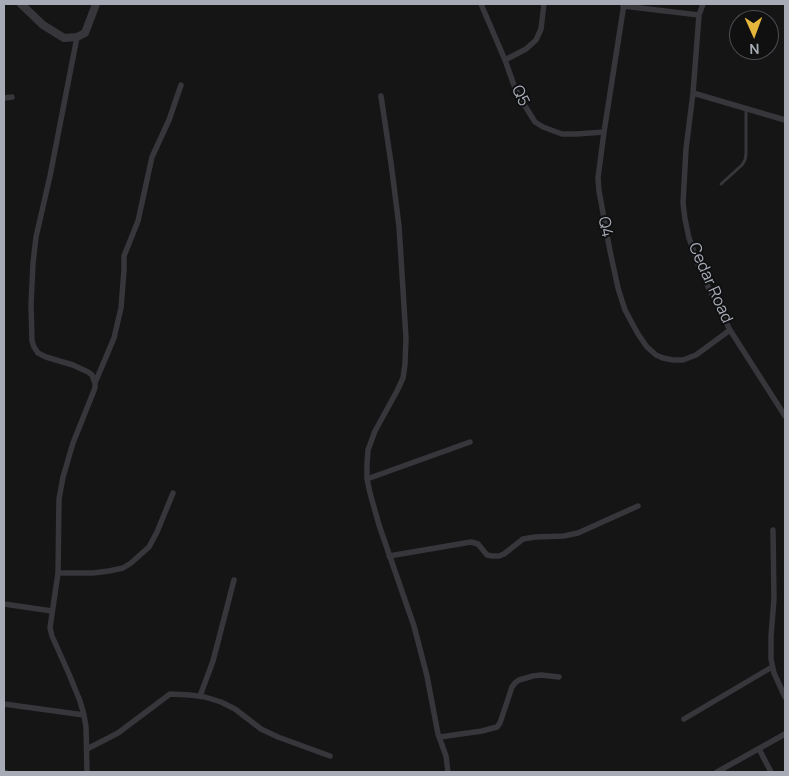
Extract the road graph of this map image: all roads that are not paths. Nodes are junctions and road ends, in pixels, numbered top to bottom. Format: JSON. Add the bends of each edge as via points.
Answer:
{"nodes":[{"id":1,"x":21,"y":4,"type":"edge"},
{"id":2,"x":96,"y":4,"type":"edge"},
{"id":3,"x":480,"y":4,"type":"edge"},
{"id":4,"x":544,"y":4,"type":"edge"},
{"id":5,"x":703,"y":4,"type":"edge"},
{"id":6,"x":624,"y":5,"type":"edge"},
{"id":7,"x":699,"y":15,"type":"junction"},
{"id":8,"x":77,"y":37,"type":"junction"},
{"id":9,"x":505,"y":60,"type":"junction"},
{"id":10,"x":182,"y":85,"type":"dead end"},
{"id":11,"x":693,"y":94,"type":"junction"},
{"id":12,"x":381,"y":96,"type":"dead end"},
{"id":13,"x":12,"y":97,"type":"dead end"},
{"id":14,"x":4,"y":98,"type":"edge"},
{"id":15,"x":746,"y":108,"type":"junction"},
{"id":16,"x":785,"y":120,"type":"edge"},
{"id":17,"x":604,"y":132,"type":"junction"},
{"id":18,"x":721,"y":184,"type":"dead end"},
{"id":19,"x":730,"y":330,"type":"junction"},
{"id":20,"x":95,"y":383,"type":"junction"},
{"id":21,"x":785,"y":416,"type":"edge"},
{"id":22,"x":470,"y":442,"type":"dead end"},
{"id":23,"x":367,"y":479,"type":"junction"},
{"id":24,"x":173,"y":493,"type":"dead end"},
{"id":25,"x":638,"y":506,"type":"dead end"},
{"id":26,"x":773,"y":530,"type":"dead end"},
{"id":27,"x":389,"y":556,"type":"junction"},
{"id":28,"x":58,"y":573,"type":"junction"},
{"id":29,"x":234,"y":580,"type":"dead end"},
{"id":30,"x":4,"y":604,"type":"edge"},
{"id":31,"x":52,"y":612,"type":"junction"},
{"id":32,"x":772,"y":667,"type":"junction"},
{"id":33,"x":559,"y":677,"type":"dead end"},
{"id":34,"x":200,"y":696,"type":"junction"},
{"id":35,"x":785,"y":697,"type":"edge"},
{"id":36,"x":4,"y":704,"type":"edge"},
{"id":37,"x":84,"y":715,"type":"junction"},
{"id":38,"x":684,"y":719,"type":"dead end"},
{"id":39,"x":785,"y":734,"type":"edge"},
{"id":40,"x":440,"y":738,"type":"junction"},
{"id":41,"x":87,"y":749,"type":"junction"},
{"id":42,"x":759,"y":749,"type":"junction"},
{"id":43,"x":330,"y":756,"type":"dead end"},
{"id":44,"x":87,"y":772,"type":"edge"},
{"id":45,"x":448,"y":772,"type":"edge"},
{"id":46,"x":717,"y":772,"type":"edge"},
{"id":47,"x":770,"y":772,"type":"edge"}],
"edges":[{"from":1,"to":8,"type":"street","via":[[43,25],[64,38]]},
{"from":2,"to":8,"type":"street","via":[[85,33]]},
{"from":3,"to":9,"type":"street","name":"Q5"},
{"from":4,"to":9,"type":"street","via":[[536,40]]},
{"from":5,"to":7,"type":"street","name":"Cedar Road"},
{"from":6,"to":7,"type":"street"},
{"from":6,"to":17,"type":"street","name":"Q4"},
{"from":7,"to":11,"type":"street","name":"Cedar Road"},
{"from":8,"to":20,"type":"street","via":[[36,236],[32,329],[34,347],[38,352],[88,372]]},
{"from":9,"to":17,"type":"street","name":"Q5","via":[[522,101],[535,122],[562,134]]},
{"from":10,"to":20,"type":"street","via":[[152,157],[138,221],[124,256],[121,308],[114,338]]},
{"from":11,"to":15,"type":"street"},
{"from":11,"to":19,"type":"street","name":"Cedar Road","via":[[684,182],[685,219],[698,264]]},
{"from":12,"to":23,"type":"street","via":[[399,226],[406,338],[403,378],[368,450]]},
{"from":13,"to":14,"type":"street"},
{"from":15,"to":16,"type":"street"},
{"from":15,"to":18,"type":"lane","via":[[745,160]]},
{"from":17,"to":19,"type":"street","name":"Q4","via":[[599,191],[618,288],[638,334],[656,355],[683,360],[696,355]]},
{"from":19,"to":21,"type":"street","name":"Cedar Road"},
{"from":20,"to":28,"type":"street","via":[[63,476],[59,499]]},
{"from":22,"to":23,"type":"street"},
{"from":23,"to":27,"type":"street"},
{"from":24,"to":28,"type":"street","via":[[149,547],[131,563],[109,571]]},
{"from":25,"to":27,"type":"street","via":[[578,534],[523,539],[499,556],[487,555],[471,542]]},
{"from":26,"to":32,"type":"street"},
{"from":27,"to":40,"type":"street","via":[[414,626]]},
{"from":28,"to":31,"type":"street"},
{"from":29,"to":34,"type":"street","via":[[213,661]]},
{"from":30,"to":31,"type":"street"},
{"from":31,"to":37,"type":"street","via":[[52,636]]},
{"from":32,"to":35,"type":"street"},
{"from":32,"to":38,"type":"street"},
{"from":33,"to":40,"type":"street","via":[[541,675],[519,680],[512,687],[497,726]]},
{"from":34,"to":41,"type":"street","via":[[170,694],[118,733]]},
{"from":34,"to":43,"type":"street","via":[[222,702],[278,737]]},
{"from":36,"to":37,"type":"street"},
{"from":37,"to":41,"type":"street"},
{"from":39,"to":42,"type":"street"},
{"from":40,"to":45,"type":"street"},
{"from":41,"to":44,"type":"street"},
{"from":42,"to":46,"type":"street"},
{"from":42,"to":47,"type":"street"}]}
